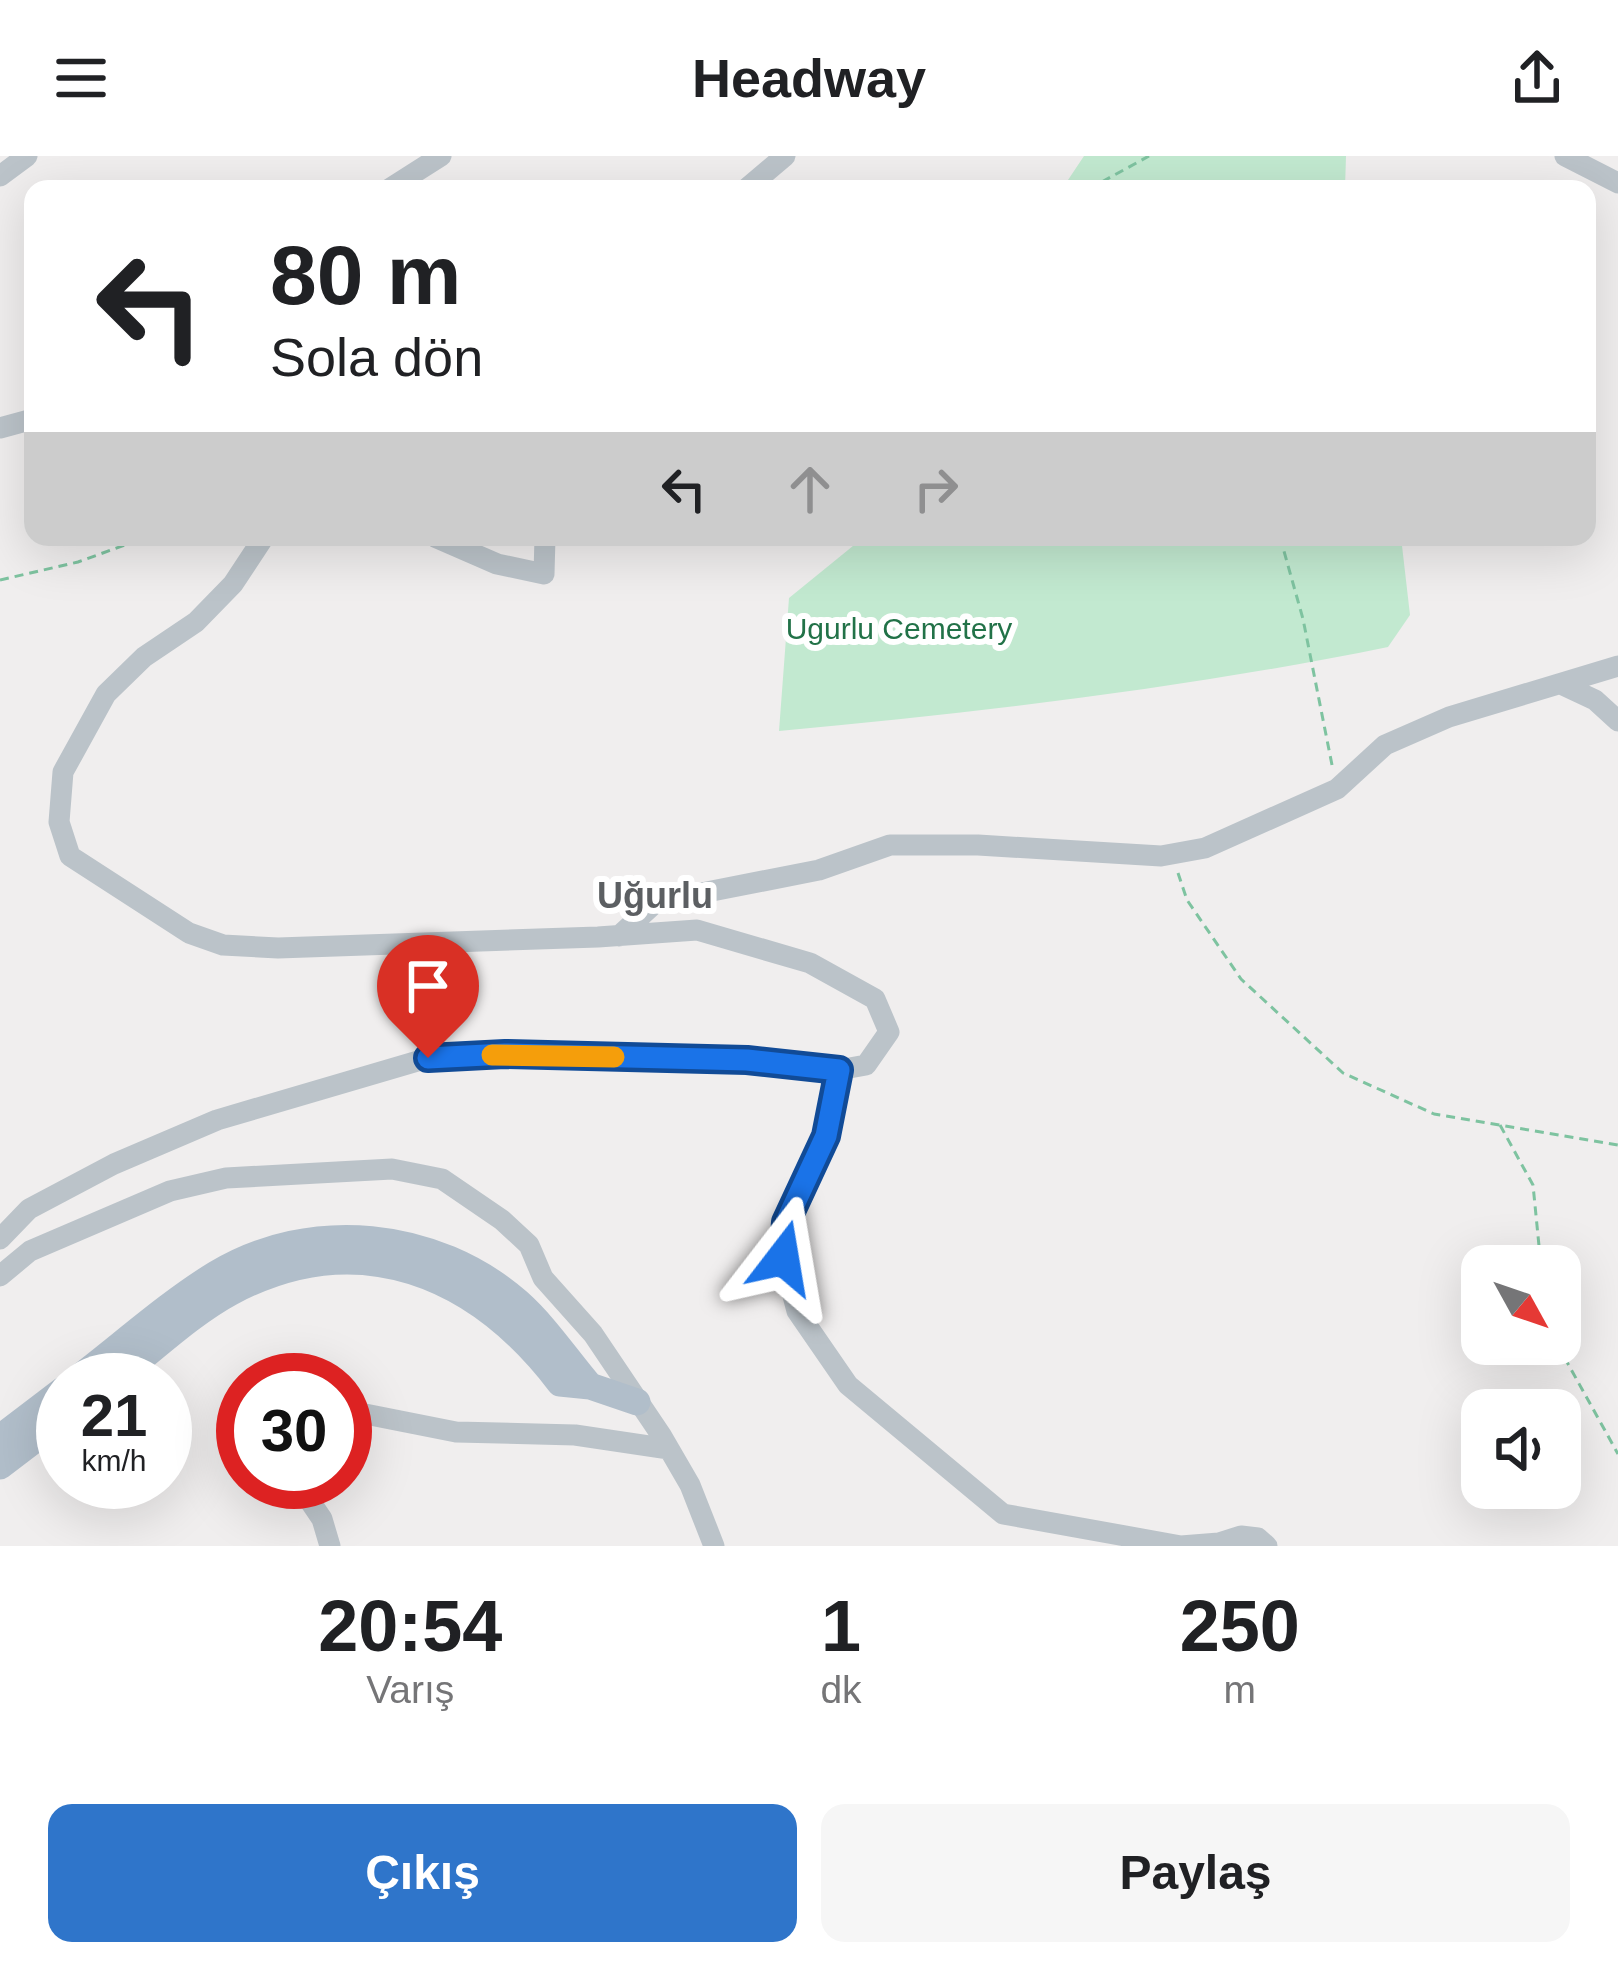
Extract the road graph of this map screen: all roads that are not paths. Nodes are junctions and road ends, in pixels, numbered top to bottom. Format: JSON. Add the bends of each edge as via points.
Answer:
{"nodes":[{"id":1,"x":27,"y":156,"type":"edge"},
{"id":2,"x":442,"y":156,"type":"edge"},
{"id":3,"x":785,"y":156,"type":"edge"},
{"id":4,"x":1565,"y":156,"type":"edge"},
{"id":5,"x":0,"y":176,"type":"edge"},
{"id":6,"x":403,"y":180,"type":"edge"},
{"id":7,"x":757,"y":180,"type":"edge"},
{"id":8,"x":1618,"y":183,"type":"edge"},
{"id":9,"x":258,"y":546,"type":"edge"},
{"id":10,"x":456,"y":546,"type":"edge"},
{"id":11,"x":545,"y":546,"type":"edge"},
{"id":12,"x":1618,"y":666,"type":"edge"},
{"id":13,"x":1563,"y":685,"type":"junction"},
{"id":14,"x":1618,"y":722,"type":"edge"},
{"id":15,"x":619,"y":936,"type":"junction"},
{"id":16,"x":839,"y":1070,"type":"junction"},
{"id":17,"x":0,"y":1239,"type":"edge"},
{"id":18,"x":0,"y":1276,"type":"edge"},
{"id":19,"x":112,"y":1353,"type":"edge"},
{"id":20,"x":150,"y":1353,"type":"edge"},
{"id":21,"x":590,"y":1386,"type":"junction"},
{"id":22,"x":637,"y":1402,"type":"junction"},
{"id":23,"x":36,"y":1411,"type":"edge"},
{"id":24,"x":372,"y":1415,"type":"edge"},
{"id":25,"x":0,"y":1438,"type":"edge"},
{"id":26,"x":36,"y":1439,"type":"edge"},
{"id":27,"x":669,"y":1449,"type":"junction"},
{"id":28,"x":0,"y":1466,"type":"edge"},
{"id":29,"x":315,"y":1509,"type":"edge"},
{"id":30,"x":329,"y":1546,"type":"edge"},
{"id":31,"x":714,"y":1546,"type":"edge"},
{"id":32,"x":1267,"y":1546,"type":"edge"}],
"edges":[{"from":1,"to":5,"type":"street"},
{"from":2,"to":6,"type":"street"},
{"from":3,"to":7,"type":"street"},
{"from":4,"to":8,"type":"street"},
{"from":9,"to":15,"type":"street","via":[[196,622],[106,694],[63,772],[59,822],[70,856],[189,933],[223,946]]},
{"from":10,"to":11,"type":"street","via":[[544,574]]},
{"from":12,"to":13,"type":"street"},
{"from":13,"to":14,"type":"street"},
{"from":13,"to":15,"type":"street","via":[[1448,717],[1384,745],[1337,789],[1205,848],[1172,854],[890,845],[819,871],[656,902]]},
{"from":15,"to":16,"type":"street","via":[[698,930],[810,963],[875,1000],[889,1032],[866,1065]]},
{"from":16,"to":17,"type":"street","via":[[747,1060],[428,1058],[217,1120],[29,1209]]},
{"from":16,"to":32,"type":"street","via":[[826,1136],[786,1222],[783,1258],[797,1311],[848,1385],[1003,1514],[1181,1546],[1240,1536]]},
{"from":18,"to":22,"type":"street","via":[[30,1251],[170,1191],[226,1178],[392,1168],[442,1179],[529,1245],[543,1278],[593,1334]]},
{"from":19,"to":21,"type":"main road","via":[[218,1273],[279,1247],[352,1235],[412,1246],[499,1289],[548,1332]]},
{"from":20,"to":21,"type":"main road","via":[[229,1293],[285,1270],[352,1258],[455,1288],[503,1319],[560,1383]]},
{"from":21,"to":22,"type":"main road"},
{"from":22,"to":27,"type":"street"},
{"from":23,"to":25,"type":"main road"},
{"from":24,"to":27,"type":"street","via":[[456,1432]]},
{"from":26,"to":28,"type":"main road"},
{"from":27,"to":31,"type":"street"},
{"from":29,"to":30,"type":"street"}]}
